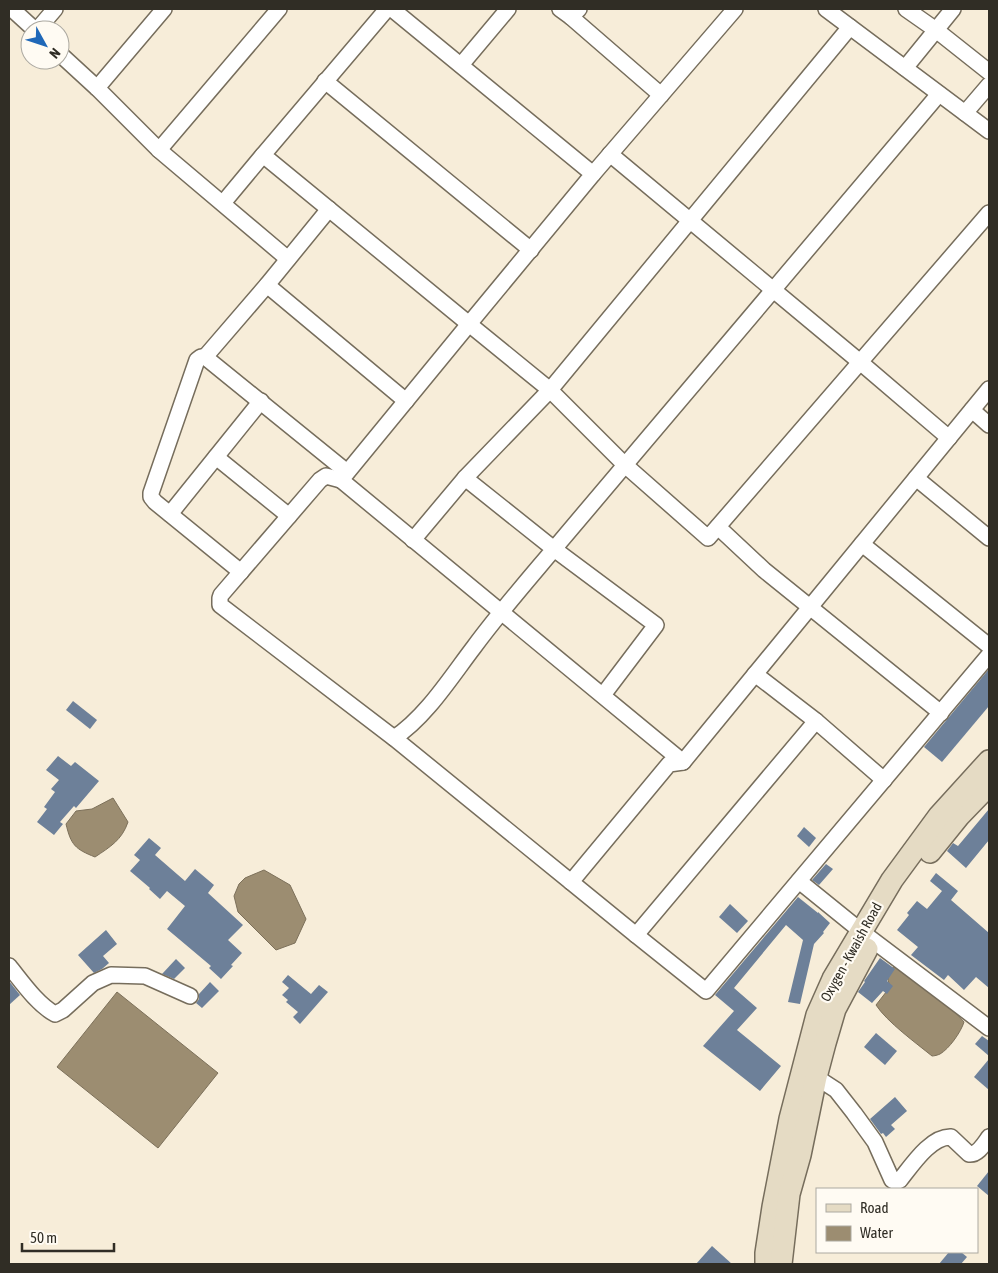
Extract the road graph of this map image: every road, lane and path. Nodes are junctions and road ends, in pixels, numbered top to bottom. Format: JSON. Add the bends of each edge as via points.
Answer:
{"nodes":[{"id":1,"x":12,"y":9,"type":"edge"},
{"id":2,"x":55,"y":9,"type":"edge"},
{"id":3,"x":164,"y":9,"type":"edge"},
{"id":4,"x":279,"y":9,"type":"edge"},
{"id":5,"x":386,"y":9,"type":"edge"},
{"id":6,"x":392,"y":9,"type":"edge"},
{"id":7,"x":508,"y":9,"type":"edge"},
{"id":8,"x":735,"y":9,"type":"edge"},
{"id":9,"x":906,"y":9,"type":"edge"},
{"id":10,"x":954,"y":9,"type":"edge"},
{"id":11,"x":570,"y":12,"type":"edge"},
{"id":12,"x":840,"y":15,"type":"edge"},
{"id":13,"x":25,"y":20,"type":"edge"},
{"id":14,"x":45,"y":20,"type":"edge"},
{"id":15,"x":936,"y":30,"type":"junction"},
{"id":16,"x":70,"y":63,"type":"edge"},
{"id":17,"x":461,"y":65,"type":"junction"},
{"id":18,"x":905,"y":68,"type":"junction"},
{"id":19,"x":989,"y":72,"type":"edge"},
{"id":20,"x":325,"y":81,"type":"junction"},
{"id":21,"x":989,"y":85,"type":"edge"},
{"id":22,"x":97,"y":88,"type":"junction"},
{"id":23,"x":939,"y":94,"type":"junction"},
{"id":24,"x":661,"y":95,"type":"junction"},
{"id":25,"x":965,"y":113,"type":"junction"},
{"id":26,"x":989,"y":131,"type":"edge"},
{"id":27,"x":159,"y":150,"type":"junction"},
{"id":28,"x":610,"y":154,"type":"junction"},
{"id":29,"x":263,"y":155,"type":"junction"},
{"id":30,"x":593,"y":174,"type":"junction"},
{"id":31,"x":223,"y":203,"type":"junction"},
{"id":32,"x":329,"y":209,"type":"junction"},
{"id":33,"x":989,"y":212,"type":"edge"},
{"id":34,"x":691,"y":220,"type":"junction"},
{"id":35,"x":530,"y":250,"type":"junction"},
{"id":36,"x":288,"y":259,"type":"junction"},
{"id":37,"x":267,"y":285,"type":"junction"},
{"id":38,"x":774,"y":289,"type":"junction"},
{"id":39,"x":469,"y":324,"type":"junction"},
{"id":40,"x":206,"y":357,"type":"junction"},
{"id":41,"x":860,"y":362,"type":"junction"},
{"id":42,"x":989,"y":389,"type":"edge"},
{"id":43,"x":550,"y":390,"type":"junction"},
{"id":44,"x":260,"y":401,"type":"junction"},
{"id":45,"x":406,"y":401,"type":"junction"},
{"id":46,"x":972,"y":410,"type":"junction"},
{"id":47,"x":989,"y":425,"type":"edge"},
{"id":48,"x":949,"y":438,"type":"junction"},
{"id":49,"x":216,"y":457,"type":"junction"},
{"id":50,"x":625,"y":465,"type":"junction"},
{"id":51,"x":344,"y":476,"type":"junction"},
{"id":52,"x":465,"y":478,"type":"junction"},
{"id":53,"x":916,"y":478,"type":"junction"},
{"id":54,"x":170,"y":514,"type":"junction"},
{"id":55,"x":289,"y":516,"type":"junction"},
{"id":56,"x":718,"y":527,"type":"junction"},
{"id":57,"x":989,"y":538,"type":"edge"},
{"id":58,"x":413,"y":540,"type":"junction"},
{"id":59,"x":862,"y":544,"type":"junction"},
{"id":60,"x":554,"y":549,"type":"junction"},
{"id":61,"x":241,"y":572,"type":"junction"},
{"id":62,"x":810,"y":608,"type":"junction"},
{"id":63,"x":502,"y":612,"type":"junction"},
{"id":64,"x":989,"y":654,"type":"edge"},
{"id":65,"x":755,"y":674,"type":"junction"},
{"id":66,"x":603,"y":696,"type":"junction"},
{"id":67,"x":941,"y":713,"type":"junction"},
{"id":68,"x":816,"y":721,"type":"junction"},
{"id":69,"x":394,"y":738,"type":"junction"},
{"id":70,"x":989,"y":761,"type":"edge"},
{"id":71,"x":683,"y":762,"type":"junction"},
{"id":72,"x":884,"y":780,"type":"junction"},
{"id":73,"x":989,"y":785,"type":"edge"},
{"id":74,"x":799,"y":881,"type":"junction"},
{"id":75,"x":571,"y":882,"type":"junction"},
{"id":76,"x":636,"y":935,"type":"junction"},
{"id":77,"x":867,"y":936,"type":"junction"},
{"id":78,"x":9,"y":966,"type":"edge"},
{"id":79,"x":190,"y":996,"type":"dead end"},
{"id":80,"x":989,"y":1028,"type":"edge"},
{"id":81,"x":816,"y":1077,"type":"junction"},
{"id":82,"x":989,"y":1138,"type":"edge"},
{"id":83,"x":766,"y":1264,"type":"edge"},
{"id":84,"x":781,"y":1264,"type":"edge"}],
"edges":[{"from":1,"to":13,"type":"street"},
{"from":2,"to":14,"type":"street"},
{"from":3,"to":22,"type":"street"},
{"from":4,"to":27,"type":"street"},
{"from":5,"to":20,"type":"street"},
{"from":6,"to":17,"type":"street"},
{"from":7,"to":17,"type":"street"},
{"from":8,"to":24,"type":"street"},
{"from":9,"to":15,"type":"street"},
{"from":10,"to":15,"type":"street"},
{"from":11,"to":24,"type":"street"},
{"from":12,"to":18,"type":"street"},
{"from":12,"to":34,"type":"street"},
{"from":15,"to":18,"type":"street"},
{"from":15,"to":19,"type":"street"},
{"from":16,"to":22,"type":"street"},
{"from":17,"to":30,"type":"street"},
{"from":18,"to":23,"type":"street"},
{"from":20,"to":29,"type":"street"},
{"from":20,"to":35,"type":"street"},
{"from":21,"to":25,"type":"street"},
{"from":22,"to":27,"type":"street"},
{"from":23,"to":25,"type":"street"},
{"from":23,"to":38,"type":"street"},
{"from":24,"to":28,"type":"street"},
{"from":25,"to":26,"type":"street"},
{"from":27,"to":31,"type":"street"},
{"from":28,"to":30,"type":"street"},
{"from":28,"to":34,"type":"street"},
{"from":29,"to":31,"type":"street"},
{"from":29,"to":32,"type":"street"},
{"from":30,"to":35,"type":"street"},
{"from":31,"to":36,"type":"street"},
{"from":32,"to":36,"type":"street"},
{"from":32,"to":39,"type":"street"},
{"from":33,"to":41,"type":"street"},
{"from":34,"to":38,"type":"street"},
{"from":34,"to":43,"type":"street"},
{"from":35,"to":39,"type":"street"},
{"from":36,"to":37,"type":"street"},
{"from":37,"to":40,"type":"street"},
{"from":37,"to":45,"type":"street"},
{"from":38,"to":41,"type":"street"},
{"from":38,"to":50,"type":"street"},
{"from":39,"to":43,"type":"street"},
{"from":39,"to":45,"type":"street"},
{"from":40,"to":44,"type":"street"},
{"from":40,"to":54,"type":"street","via":[[197,360],[151,493],[155,502]]},
{"from":41,"to":48,"type":"street"},
{"from":41,"to":56,"type":"street"},
{"from":42,"to":46,"type":"street"},
{"from":43,"to":50,"type":"street"},
{"from":43,"to":52,"type":"street"},
{"from":44,"to":49,"type":"street"},
{"from":44,"to":51,"type":"street"},
{"from":45,"to":51,"type":"street"},
{"from":46,"to":47,"type":"street"},
{"from":46,"to":48,"type":"street"},
{"from":48,"to":53,"type":"street"},
{"from":49,"to":54,"type":"street"},
{"from":49,"to":55,"type":"street"},
{"from":50,"to":56,"type":"street","via":[[708,538]]},
{"from":50,"to":60,"type":"street"},
{"from":51,"to":55,"type":"street","via":[[326,476],[320,480]]},
{"from":51,"to":58,"type":"street"},
{"from":52,"to":58,"type":"street"},
{"from":52,"to":60,"type":"street"},
{"from":53,"to":57,"type":"street"},
{"from":53,"to":59,"type":"street"},
{"from":54,"to":61,"type":"street"},
{"from":55,"to":61,"type":"street"},
{"from":56,"to":62,"type":"street"},
{"from":58,"to":63,"type":"street"},
{"from":59,"to":62,"type":"street"},
{"from":59,"to":64,"type":"street"},
{"from":60,"to":63,"type":"street"},
{"from":60,"to":66,"type":"street","via":[[656,625]]},
{"from":61,"to":69,"type":"street","via":[[221,595],[220,605]]},
{"from":62,"to":65,"type":"street"},
{"from":62,"to":67,"type":"street"},
{"from":63,"to":66,"type":"street"},
{"from":63,"to":69,"type":"street","via":[[417,719]]},
{"from":64,"to":67,"type":"street"},
{"from":65,"to":68,"type":"street"},
{"from":65,"to":71,"type":"street"},
{"from":66,"to":71,"type":"street"},
{"from":67,"to":72,"type":"street"},
{"from":68,"to":72,"type":"street"},
{"from":68,"to":76,"type":"street"},
{"from":69,"to":75,"type":"street"},
{"from":70,"to":77,"type":"main road","name":"Oxygen - Kwaish Road","via":[[939,816],[892,880]]},
{"from":71,"to":75,"type":"street","via":[[668,764]]},
{"from":72,"to":74,"type":"street"},
{"from":73,"to":77,"type":"main road","name":"Oxygen - Kwaish Road","via":[[920,864]]},
{"from":74,"to":76,"type":"street","via":[[706,991]]},
{"from":74,"to":77,"type":"street"},
{"from":75,"to":76,"type":"street"},
{"from":77,"to":80,"type":"street"},
{"from":77,"to":81,"type":"main road","name":"Oxygen - Kwaish Road","via":[[835,1009]]},
{"from":77,"to":83,"type":"main road","name":"Oxygen - Kwaish Road","via":[[833,979],[817,1015],[790,1119]]},
{"from":78,"to":79,"type":"street","via":[[55,1014],[93,983],[111,975],[145,976]]},
{"from":81,"to":82,"type":"street","via":[[836,1090],[854,1113],[875,1142],[892,1180],[896,1182],[927,1148],[942,1138],[951,1138],[972,1155]]},
{"from":81,"to":84,"type":"main road","name":"Oxygen - Kwaish Road","via":[[789,1194]]}]}
